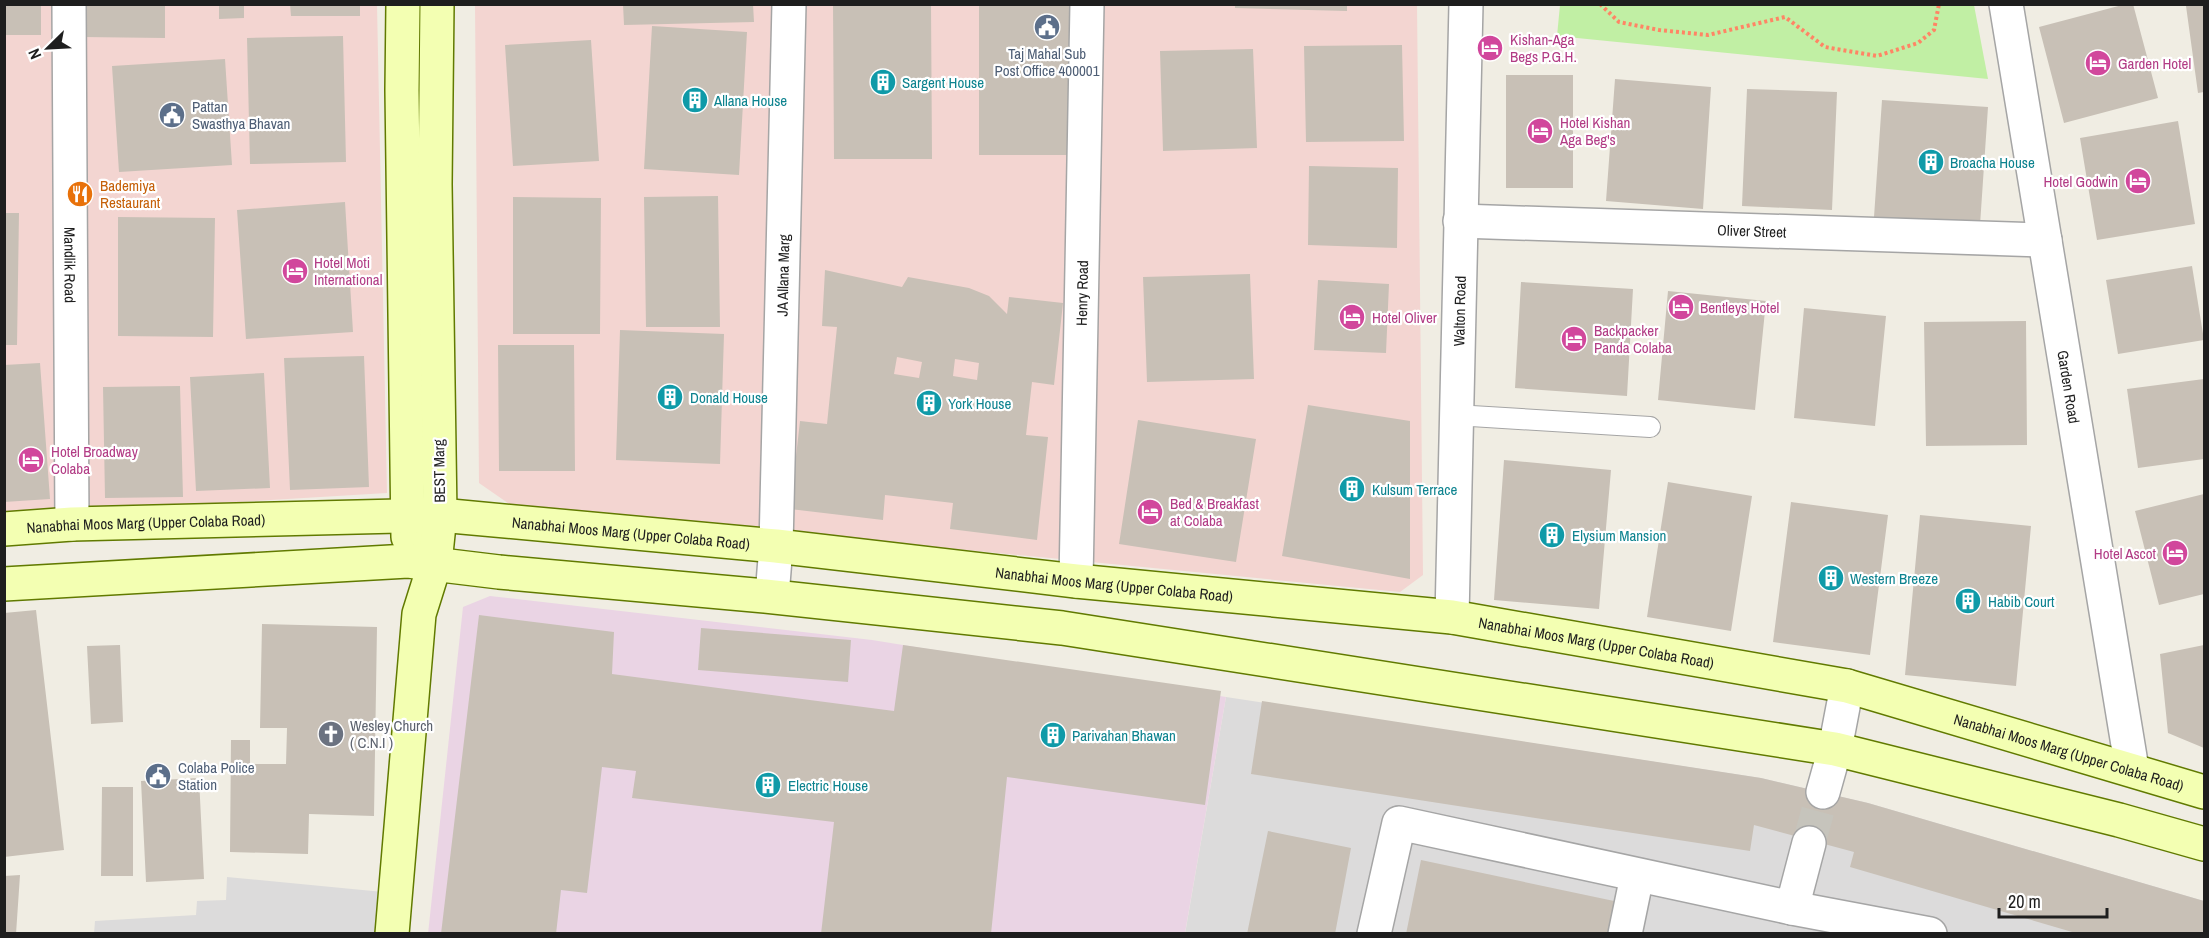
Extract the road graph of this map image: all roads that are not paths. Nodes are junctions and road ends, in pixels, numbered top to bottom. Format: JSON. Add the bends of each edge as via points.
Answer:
{"nodes":[{"id":1,"x":69,"y":4,"type":"edge"},
{"id":2,"x":403,"y":4,"type":"edge"},
{"id":3,"x":437,"y":4,"type":"edge"},
{"id":4,"x":789,"y":4,"type":"edge"},
{"id":5,"x":1087,"y":4,"type":"edge"},
{"id":6,"x":1466,"y":4,"type":"edge"},
{"id":7,"x":2006,"y":4,"type":"edge"},
{"id":8,"x":1460,"y":221,"type":"junction"},
{"id":9,"x":2044,"y":240,"type":"junction"},
{"id":10,"x":1455,"y":415,"type":"junction"},
{"id":11,"x":1650,"y":427,"type":"dead end"},
{"id":12,"x":407,"y":514,"type":"junction"},
{"id":13,"x":440,"y":515,"type":"junction"},
{"id":14,"x":72,"y":524,"type":"junction"},
{"id":15,"x":4,"y":529,"type":"edge"},
{"id":16,"x":776,"y":546,"type":"junction"},
{"id":17,"x":421,"y":562,"type":"junction"},
{"id":18,"x":1076,"y":581,"type":"junction"},
{"id":19,"x":4,"y":584,"type":"edge"},
{"id":20,"x":772,"y":596,"type":"junction"},
{"id":21,"x":1452,"y":617,"type":"junction"},
{"id":22,"x":1847,"y":686,"type":"junction"},
{"id":23,"x":1835,"y":749,"type":"junction"},
{"id":24,"x":2132,"y":769,"type":"junction"},
{"id":25,"x":1823,"y":792,"type":"tunnel mouth"},
{"id":26,"x":2205,"y":792,"type":"edge"},
{"id":27,"x":1809,"y":843,"type":"tunnel mouth"},
{"id":28,"x":2205,"y":844,"type":"edge"},
{"id":29,"x":1637,"y":876,"type":"junction"},
{"id":30,"x":1792,"y":908,"type":"junction"},
{"id":31,"x":392,"y":933,"type":"edge"},
{"id":32,"x":1374,"y":933,"type":"edge"},
{"id":33,"x":1625,"y":933,"type":"edge"},
{"id":34,"x":1930,"y":933,"type":"edge"}],
"edges":[{"from":1,"to":14,"type":"street","name":"Mandlik Road"},
{"from":2,"to":12,"type":"main road"},
{"from":3,"to":13,"type":"main road","name":"BEST Marg","via":[[435,196]]},
{"from":4,"to":16,"type":"street","name":"JA Allana Marg"},
{"from":5,"to":18,"type":"street","name":"Henry Road"},
{"from":6,"to":8,"type":"street","name":"Walton Road"},
{"from":7,"to":9,"type":"street","name":"Garden Road"},
{"from":8,"to":9,"type":"street","name":"Oliver Street"},
{"from":8,"to":10,"type":"street","name":"Walton Road"},
{"from":9,"to":24,"type":"street","name":"Garden Road"},
{"from":10,"to":11,"type":"lane"},
{"from":10,"to":21,"type":"street","name":"Walton Road"},
{"from":12,"to":13,"type":"main road","name":"Nanabhai Moos Marg (Upper Colaba Road)"},
{"from":12,"to":14,"type":"main road","name":"Nanabhai Moos Marg (Upper Colaba Road)"},
{"from":12,"to":17,"type":"main road"},
{"from":13,"to":16,"type":"main road","name":"Nanabhai Moos Marg (Upper Colaba Road)"},
{"from":13,"to":17,"type":"main road","name":"BEST Marg"},
{"from":14,"to":15,"type":"main road","name":"Nanabhai Moos Marg (Upper Colaba Road)"},
{"from":16,"to":18,"type":"main road","name":"Nanabhai Moos Marg (Upper Colaba Road)"},
{"from":16,"to":20,"type":"street","name":"JA Allana Marg"},
{"from":17,"to":19,"type":"main road"},
{"from":17,"to":20,"type":"main road"},
{"from":17,"to":31,"type":"main road"},
{"from":18,"to":21,"type":"main road","name":"Nanabhai Moos Marg (Upper Colaba Road)"},
{"from":20,"to":23,"type":"main road","via":[[1062,628]]},
{"from":21,"to":22,"type":"main road","name":"Nanabhai Moos Marg (Upper Colaba Road)"},
{"from":22,"to":23,"type":"street"},
{"from":22,"to":24,"type":"main road","name":"Nanabhai Moos Marg (Upper Colaba Road)"},
{"from":23,"to":25,"type":"street"},
{"from":23,"to":28,"type":"main road"},
{"from":24,"to":26,"type":"main road","name":"Nanabhai Moos Marg (Upper Colaba Road)"},
{"from":27,"to":30,"type":"street"},
{"from":29,"to":30,"type":"street"},
{"from":29,"to":32,"type":"street","via":[[1399,823]]},
{"from":29,"to":33,"type":"street"},
{"from":30,"to":34,"type":"street"}]}
